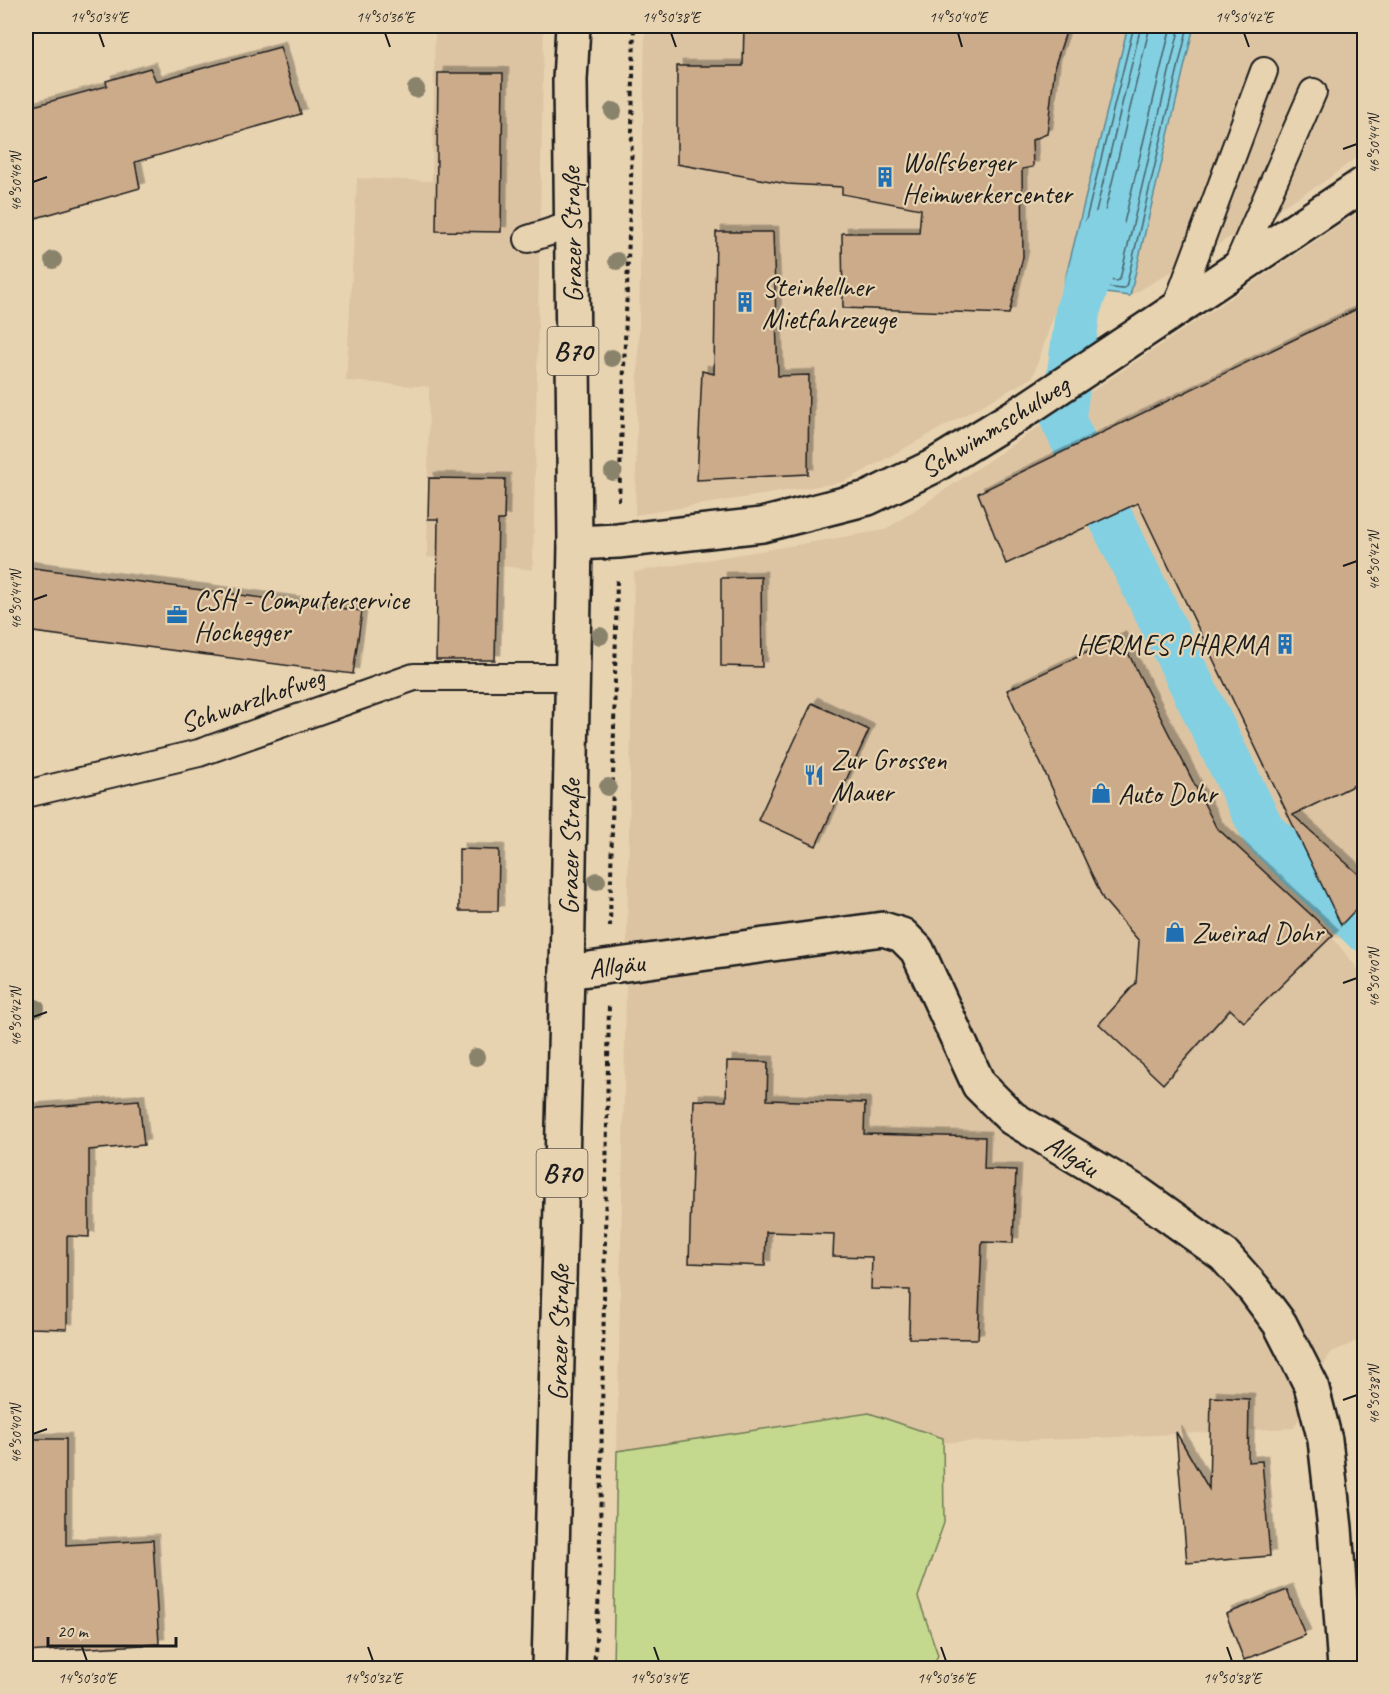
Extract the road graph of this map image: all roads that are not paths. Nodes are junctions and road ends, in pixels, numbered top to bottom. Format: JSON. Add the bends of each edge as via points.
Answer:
{"nodes":[{"id":1,"x":573,"y":26,"type":"edge"},
{"id":2,"x":1264,"y":71,"type":"dead end"},
{"id":3,"x":1313,"y":93,"type":"dead end"},
{"id":4,"x":1365,"y":184,"type":"edge"},
{"id":5,"x":571,"y":225,"type":"junction"},
{"id":6,"x":528,"y":239,"type":"dead end"},
{"id":7,"x":1235,"y":270,"type":"junction"},
{"id":8,"x":1175,"y":310,"type":"junction"},
{"id":9,"x":575,"y":543,"type":"junction"},
{"id":10,"x":571,"y":677,"type":"junction"},
{"id":11,"x":26,"y":794,"type":"edge"},
{"id":12,"x":567,"y":972,"type":"junction"},
{"id":13,"x":549,"y":1668,"type":"edge"},
{"id":14,"x":1345,"y":1668,"type":"edge"}],
"edges":[{"from":1,"to":5,"type":"street","name":"Grazer Straße","number":"B70"},
{"from":2,"to":8,"type":"lane"},
{"from":3,"to":7,"type":"lane"},
{"from":4,"to":7,"type":"street","name":"Schwimmschulweg"},
{"from":5,"to":6,"type":"lane"},
{"from":5,"to":9,"type":"street","name":"Grazer Straße","number":"B70"},
{"from":7,"to":8,"type":"street","name":"Schwimmschulweg"},
{"from":8,"to":9,"type":"street","name":"Schwimmschulweg","via":[[932,467],[868,498],[762,525]]},
{"from":9,"to":10,"type":"street","name":"Grazer Straße","number":"B70"},
{"from":10,"to":11,"type":"lane","name":"Schwarzlhofweg","via":[[414,677],[199,753]]},
{"from":10,"to":12,"type":"street","name":"Grazer Straße","number":"B70"},
{"from":12,"to":13,"type":"street","name":"Grazer Straße","number":"B70"},
{"from":12,"to":14,"type":"street","name":"Allgäu","via":[[882,929],[902,935],[917,950],[979,1084],[1012,1119],[1136,1192],[1224,1255],[1280,1324],[1311,1385],[1326,1451]]}]}
